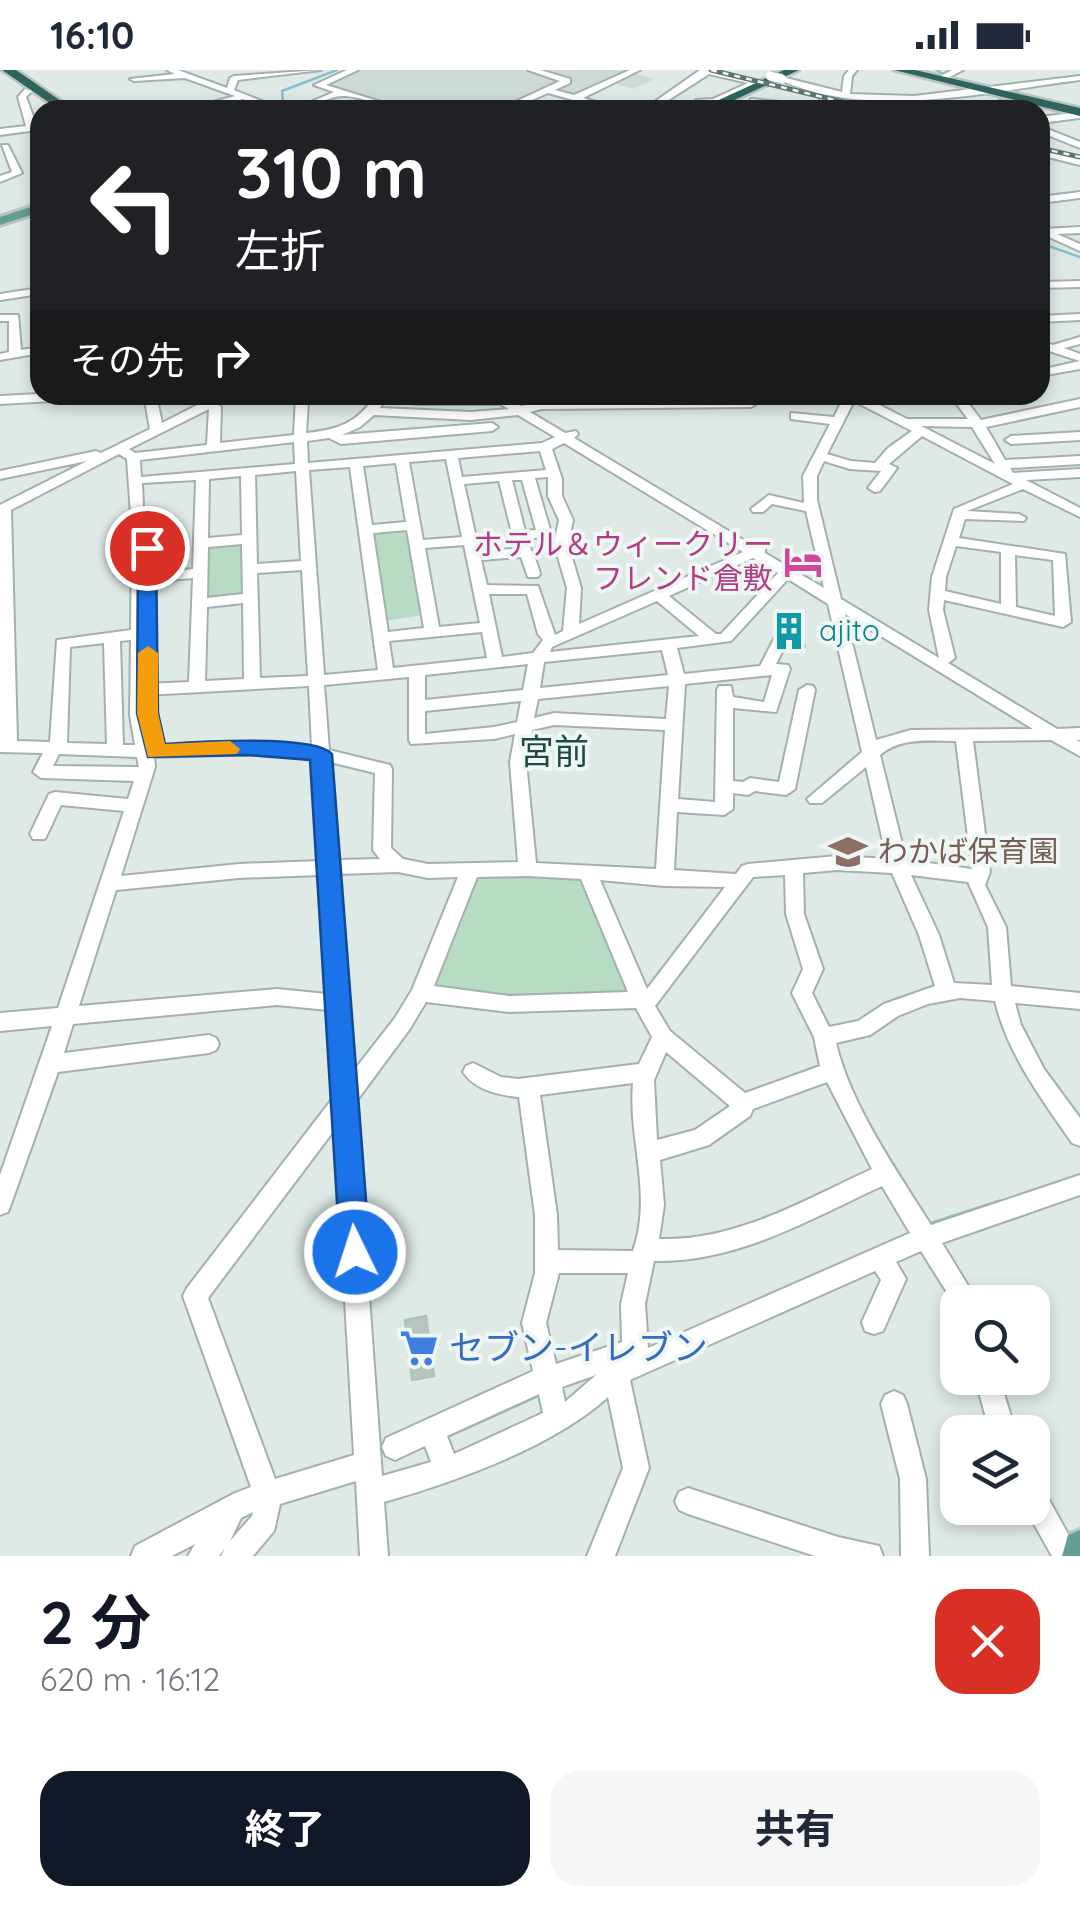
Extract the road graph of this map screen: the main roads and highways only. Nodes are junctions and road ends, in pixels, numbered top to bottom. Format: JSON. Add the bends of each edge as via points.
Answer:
{"nodes":[{"id":1,"x":909,"y":71,"type":"edge"},
{"id":2,"x":0,"y":72,"type":"edge"},
{"id":3,"x":17,"y":72,"type":"edge"},
{"id":4,"x":786,"y":75,"type":"edge"},
{"id":5,"x":42,"y":100,"type":"edge"},
{"id":6,"x":55,"y":100,"type":"edge"},
{"id":7,"x":725,"y":100,"type":"edge"},
{"id":8,"x":1026,"y":100,"type":"edge"},
{"id":9,"x":1050,"y":106,"type":"edge"},
{"id":10,"x":1080,"y":114,"type":"edge"},
{"id":11,"x":30,"y":211,"type":"edge"},
{"id":12,"x":0,"y":221,"type":"edge"},
{"id":13,"x":1080,"y":1547,"type":"edge"},
{"id":14,"x":1078,"y":1556,"type":"edge"}],
"edges":[{"from":1,"to":8,"type":"highway"},
{"from":2,"to":5,"type":"highway"},
{"from":3,"to":6,"type":"highway"},
{"from":4,"to":7,"type":"highway"},
{"from":9,"to":10,"type":"highway"},
{"from":11,"to":12,"type":"main road"},
{"from":13,"to":14,"type":"main road"}]}
